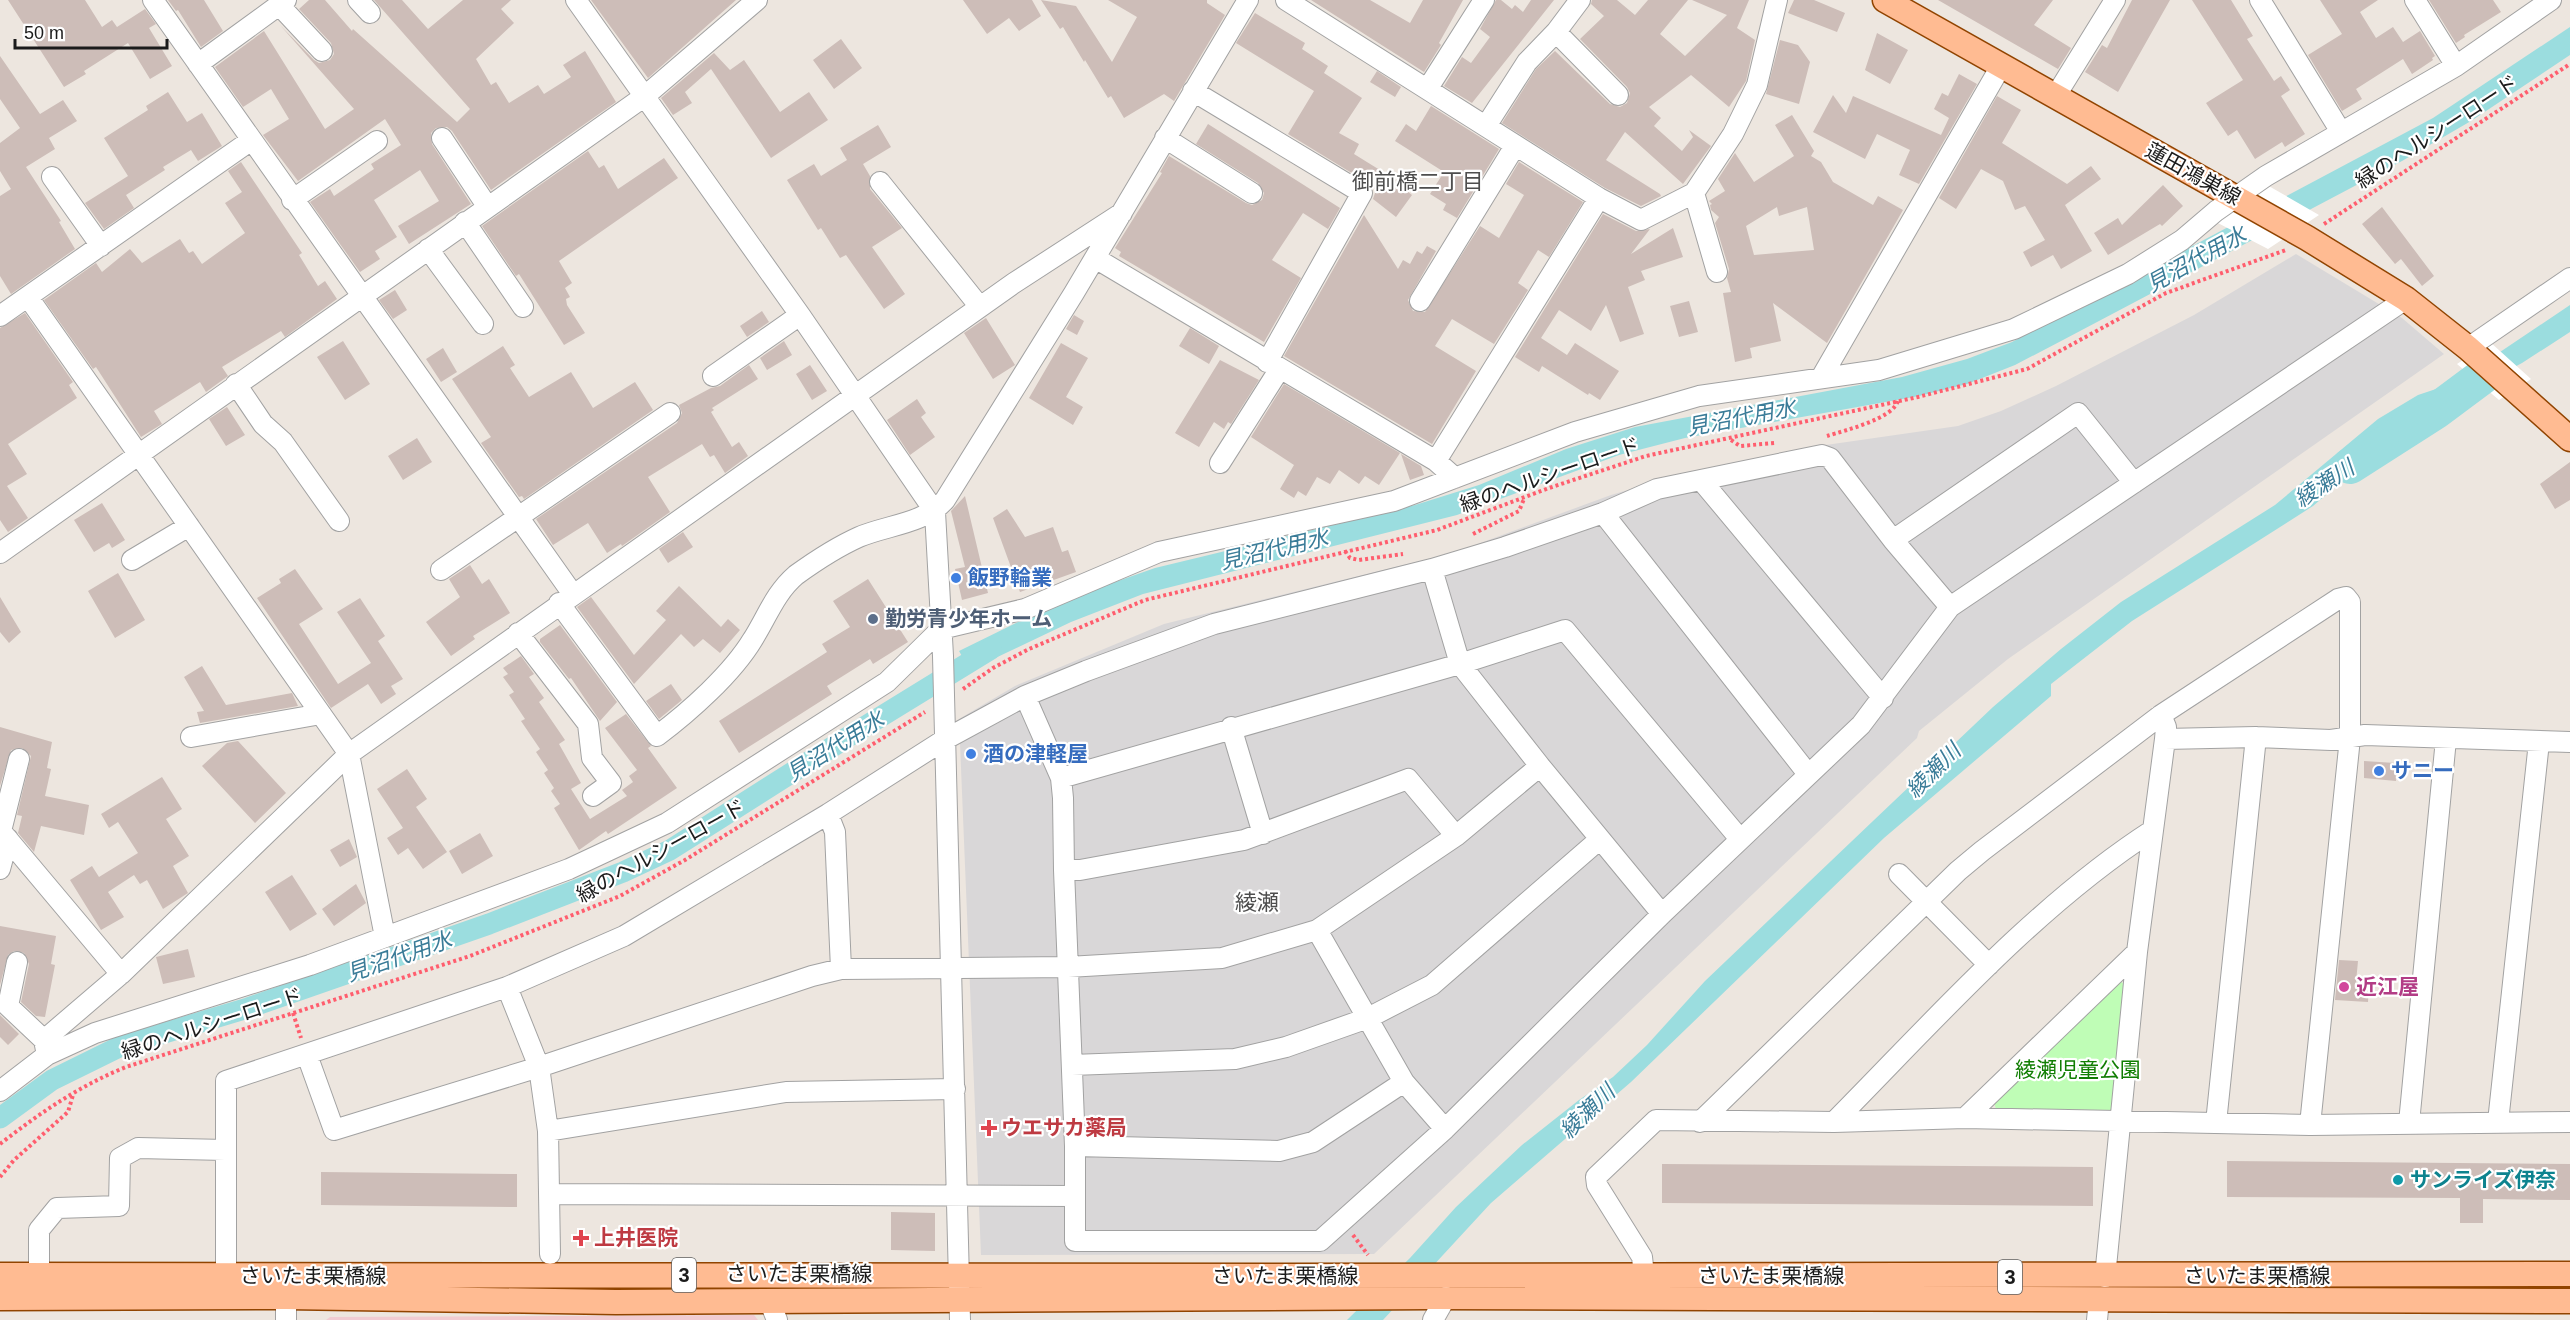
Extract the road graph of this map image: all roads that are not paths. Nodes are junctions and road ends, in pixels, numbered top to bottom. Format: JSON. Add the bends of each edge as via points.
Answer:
{"nodes":[{"id":1,"x":153,"y":0,"type":"edge"},
{"id":2,"x":576,"y":0,"type":"edge"},
{"id":3,"x":757,"y":0,"type":"edge"},
{"id":4,"x":1248,"y":0,"type":"edge"},
{"id":5,"x":1286,"y":0,"type":"edge"},
{"id":6,"x":1484,"y":0,"type":"edge"},
{"id":7,"x":1580,"y":0,"type":"edge"},
{"id":8,"x":1777,"y":0,"type":"edge"},
{"id":9,"x":1884,"y":0,"type":"edge"},
{"id":10,"x":2115,"y":0,"type":"edge"},
{"id":11,"x":2260,"y":0,"type":"edge"},
{"id":12,"x":2415,"y":0,"type":"edge"},
{"id":13,"x":2551,"y":0,"type":"edge"},
{"id":14,"x":283,"y":3,"type":"edge"},
{"id":15,"x":1556,"y":32,"type":"junction"},
{"id":16,"x":322,"y":51,"type":"dead end"},
{"id":17,"x":198,"y":64,"type":"junction"},
{"id":18,"x":2001,"y":66,"type":"junction"},
{"id":19,"x":2456,"y":66,"type":"junction"},
{"id":20,"x":1428,"y":88,"type":"junction"},
{"id":21,"x":1193,"y":91,"type":"junction"},
{"id":22,"x":1618,"y":95,"type":"dead end"},
{"id":23,"x":645,"y":96,"type":"junction"},
{"id":24,"x":2055,"y":97,"type":"junction"},
{"id":25,"x":1486,"y":126,"type":"junction"},
{"id":26,"x":2341,"y":132,"type":"junction"},
{"id":27,"x":442,"y":138,"type":"dead end"},
{"id":28,"x":1165,"y":138,"type":"junction"},
{"id":29,"x":250,"y":141,"type":"junction"},
{"id":30,"x":377,"y":141,"type":"dead end"},
{"id":31,"x":1515,"y":146,"type":"junction"},
{"id":32,"x":51,"y":177,"type":"dead end"},
{"id":33,"x":880,"y":182,"type":"dead end"},
{"id":34,"x":1252,"y":193,"type":"dead end"},
{"id":35,"x":1694,"y":193,"type":"junction"},
{"id":36,"x":1599,"y":198,"type":"junction"},
{"id":37,"x":2235,"y":198,"type":"junction"},
{"id":38,"x":292,"y":200,"type":"junction"},
{"id":39,"x":488,"y":206,"type":"junction"},
{"id":40,"x":1122,"y":213,"type":"junction"},
{"id":41,"x":465,"y":222,"type":"junction"},
{"id":42,"x":101,"y":246,"type":"junction"},
{"id":43,"x":428,"y":249,"type":"junction"},
{"id":44,"x":1095,"y":258,"type":"junction"},
{"id":45,"x":1717,"y":272,"type":"dead end"},
{"id":46,"x":2570,"y":278,"type":"edge"},
{"id":47,"x":361,"y":296,"type":"junction"},
{"id":48,"x":28,"y":297,"type":"junction"},
{"id":49,"x":2406,"y":299,"type":"junction"},
{"id":50,"x":1420,"y":301,"type":"dead end"},
{"id":51,"x":523,"y":307,"type":"dead end"},
{"id":52,"x":3,"y":308,"type":"edge"},
{"id":53,"x":980,"y":308,"type":"junction"},
{"id":54,"x":800,"y":315,"type":"junction"},
{"id":55,"x":483,"y":324,"type":"dead end"},
{"id":56,"x":2470,"y":350,"type":"junction"},
{"id":57,"x":1273,"y":366,"type":"junction"},
{"id":58,"x":713,"y":376,"type":"dead end"},
{"id":59,"x":1821,"y":378,"type":"junction"},
{"id":60,"x":236,"y":384,"type":"junction"},
{"id":61,"x":856,"y":395,"type":"junction"},
{"id":62,"x":670,"y":413,"type":"dead end"},
{"id":63,"x":2570,"y":439,"type":"edge"},
{"id":64,"x":138,"y":453,"type":"junction"},
{"id":65,"x":1436,"y":461,"type":"junction"},
{"id":66,"x":1220,"y":463,"type":"dead end"},
{"id":67,"x":1455,"y":477,"type":"junction"},
{"id":68,"x":1701,"y":480,"type":"junction"},
{"id":69,"x":2134,"y":483,"type":"junction"},
{"id":70,"x":935,"y":512,"type":"junction"},
{"id":71,"x":1603,"y":513,"type":"junction"},
{"id":72,"x":518,"y":517,"type":"junction"},
{"id":73,"x":339,"y":521,"type":"dead end"},
{"id":74,"x":189,"y":526,"type":"junction"},
{"id":75,"x":1893,"y":540,"type":"junction"},
{"id":76,"x":0,"y":553,"type":"edge"},
{"id":77,"x":132,"y":560,"type":"dead end"},
{"id":78,"x":441,"y":570,"type":"dead end"},
{"id":79,"x":1432,"y":570,"type":"junction"},
{"id":80,"x":566,"y":598,"type":"junction"},
{"id":81,"x":1950,"y":606,"type":"junction"},
{"id":82,"x":941,"y":629,"type":"junction"},
{"id":83,"x":518,"y":633,"type":"junction"},
{"id":84,"x":1460,"y":664,"type":"junction"},
{"id":85,"x":1025,"y":696,"type":"junction"},
{"id":86,"x":1883,"y":698,"type":"junction"},
{"id":87,"x":321,"y":714,"type":"junction"},
{"id":88,"x":2161,"y":715,"type":"junction"},
{"id":89,"x":1231,"y":728,"type":"junction"},
{"id":90,"x":191,"y":737,"type":"dead end"},
{"id":91,"x":2256,"y":737,"type":"junction"},
{"id":92,"x":2350,"y":738,"type":"junction"},
{"id":93,"x":2165,"y":739,"type":"junction"},
{"id":94,"x":2446,"y":739,"type":"junction"},
{"id":95,"x":944,"y":740,"type":"junction"},
{"id":96,"x":2539,"y":742,"type":"junction"},
{"id":97,"x":2570,"y":742,"type":"edge"},
{"id":98,"x":349,"y":754,"type":"junction"},
{"id":99,"x":20,"y":759,"type":"dead end"},
{"id":100,"x":1540,"y":766,"type":"junction"},
{"id":101,"x":1808,"y":774,"type":"junction"},
{"id":102,"x":1061,"y":778,"type":"junction"},
{"id":103,"x":593,"y":796,"type":"dead end"},
{"id":104,"x":828,"y":814,"type":"junction"},
{"id":105,"x":2153,"y":830,"type":"junction"},
{"id":106,"x":3,"y":833,"type":"edge"},
{"id":107,"x":1263,"y":834,"type":"junction"},
{"id":108,"x":1456,"y":836,"type":"junction"},
{"id":109,"x":1600,"y":839,"type":"junction"},
{"id":110,"x":1740,"y":839,"type":"junction"},
{"id":111,"x":0,"y":869,"type":"edge"},
{"id":112,"x":1064,"y":870,"type":"junction"},
{"id":113,"x":1899,"y":874,"type":"dead end"},
{"id":114,"x":1926,"y":902,"type":"junction"},
{"id":115,"x":1662,"y":914,"type":"junction"},
{"id":116,"x":1317,"y":930,"type":"junction"},
{"id":117,"x":385,"y":937,"type":"junction"},
{"id":118,"x":2137,"y":952,"type":"junction"},
{"id":119,"x":17,"y":962,"type":"dead end"},
{"id":120,"x":1989,"y":965,"type":"junction"},
{"id":121,"x":951,"y":967,"type":"junction"},
{"id":122,"x":1068,"y":967,"type":"junction"},
{"id":123,"x":841,"y":969,"type":"junction"},
{"id":124,"x":121,"y":974,"type":"junction"},
{"id":125,"x":507,"y":987,"type":"junction"},
{"id":126,"x":1368,"y":1018,"type":"junction"},
{"id":127,"x":45,"y":1048,"type":"junction"},
{"id":128,"x":307,"y":1055,"type":"junction"},
{"id":129,"x":1072,"y":1065,"type":"junction"},
{"id":130,"x":539,"y":1067,"type":"junction"},
{"id":131,"x":1404,"y":1082,"type":"junction"},
{"id":132,"x":955,"y":1089,"type":"junction"},
{"id":133,"x":0,"y":1091,"type":"edge"},
{"id":134,"x":1965,"y":1118,"type":"junction"},
{"id":135,"x":2122,"y":1121,"type":"junction"},
{"id":136,"x":1700,"y":1122,"type":"junction"},
{"id":137,"x":1834,"y":1122,"type":"junction"},
{"id":138,"x":2498,"y":1122,"type":"junction"},
{"id":139,"x":2570,"y":1122,"type":"edge"},
{"id":140,"x":2216,"y":1123,"type":"junction"},
{"id":141,"x":2409,"y":1124,"type":"junction"},
{"id":142,"x":2310,"y":1125,"type":"junction"},
{"id":143,"x":1444,"y":1130,"type":"junction"},
{"id":144,"x":548,"y":1131,"type":"junction"},
{"id":145,"x":1075,"y":1146,"type":"junction"},
{"id":146,"x":225,"y":1150,"type":"junction"},
{"id":147,"x":550,"y":1194,"type":"junction"},
{"id":148,"x":958,"y":1196,"type":"junction"},
{"id":149,"x":1075,"y":1196,"type":"junction"},
{"id":150,"x":550,"y":1254,"type":"dead end"},
{"id":151,"x":960,"y":1274,"type":"junction"},
{"id":152,"x":2570,"y":1274,"type":"edge"},
{"id":153,"x":0,"y":1275,"type":"edge"},
{"id":154,"x":39,"y":1275,"type":"junction"},
{"id":155,"x":1644,"y":1275,"type":"junction"},
{"id":156,"x":225,"y":1276,"type":"junction"},
{"id":157,"x":0,"y":1298,"type":"edge"},
{"id":158,"x":1440,"y":1298,"type":"edge"},
{"id":159,"x":2100,"y":1299,"type":"edge"},
{"id":160,"x":2570,"y":1301,"type":"edge"},
{"id":161,"x":286,"y":1308,"type":"edge"},
{"id":162,"x":773,"y":1310,"type":"edge"},
{"id":163,"x":960,"y":1310,"type":"edge"}],
"edges":[{"from":1,"to":17,"type":"street"},
{"from":2,"to":23,"type":"street"},
{"from":3,"to":23,"type":"street"},
{"from":4,"to":21,"type":"street"},
{"from":5,"to":20,"type":"street"},
{"from":6,"to":20,"type":"street"},
{"from":7,"to":15,"type":"street"},
{"from":8,"to":35,"type":"street","via":[[1756,85],[1733,134]]},
{"from":9,"to":18,"type":"main road","name":"蓮田鴻巣線"},
{"from":10,"to":24,"type":"street"},
{"from":11,"to":26,"type":"street"},
{"from":12,"to":19,"type":"street"},
{"from":13,"to":19,"type":"street"},
{"from":14,"to":16,"type":"street"},
{"from":14,"to":17,"type":"street"},
{"from":15,"to":22,"type":"street"},
{"from":15,"to":25,"type":"street","via":[[1527,62]]},
{"from":17,"to":29,"type":"street"},
{"from":18,"to":24,"type":"main road","name":"蓮田鴻巣線"},
{"from":18,"to":59,"type":"street"},
{"from":19,"to":26,"type":"street"},
{"from":20,"to":25,"type":"street"},
{"from":21,"to":28,"type":"street"},
{"from":21,"to":57,"type":"street","via":[[1362,193]]},
{"from":23,"to":39,"type":"street"},
{"from":23,"to":54,"type":"street"},
{"from":24,"to":37,"type":"main road","name":"蓮田鴻巣線"},
{"from":25,"to":31,"type":"street"},
{"from":26,"to":37,"type":"street"},
{"from":27,"to":39,"type":"street"},
{"from":28,"to":34,"type":"street"},
{"from":28,"to":40,"type":"street"},
{"from":29,"to":38,"type":"street"},
{"from":29,"to":42,"type":"street"},
{"from":30,"to":38,"type":"street"},
{"from":31,"to":36,"type":"street"},
{"from":31,"to":50,"type":"street"},
{"from":32,"to":42,"type":"street"},
{"from":33,"to":53,"type":"street"},
{"from":35,"to":36,"type":"street","via":[[1641,220]]},
{"from":35,"to":45,"type":"street"},
{"from":36,"to":65,"type":"street"},
{"from":37,"to":49,"type":"main road","name":"蓮田鴻巣線","via":[[2315,232]]},
{"from":37,"to":59,"type":"street","via":[[2182,240],[2128,274],[2014,329],[1879,370]]},
{"from":38,"to":47,"type":"street"},
{"from":39,"to":41,"type":"street"},
{"from":40,"to":44,"type":"street"},
{"from":40,"to":53,"type":"street"},
{"from":41,"to":43,"type":"street"},
{"from":41,"to":51,"type":"street"},
{"from":42,"to":48,"type":"street"},
{"from":43,"to":47,"type":"street"},
{"from":43,"to":55,"type":"street"},
{"from":44,"to":57,"type":"street"},
{"from":44,"to":70,"type":"street"},
{"from":46,"to":56,"type":"street"},
{"from":47,"to":60,"type":"street"},
{"from":47,"to":72,"type":"street"},
{"from":48,"to":52,"type":"street"},
{"from":48,"to":64,"type":"street"},
{"from":49,"to":56,"type":"main road","name":"蓮田鴻巣線"},
{"from":49,"to":69,"type":"street"},
{"from":53,"to":61,"type":"street"},
{"from":54,"to":58,"type":"street"},
{"from":54,"to":61,"type":"street"},
{"from":56,"to":63,"type":"main road","name":"蓮田鴻巣線"},
{"from":57,"to":65,"type":"street"},
{"from":57,"to":66,"type":"street"},
{"from":59,"to":67,"type":"street","via":[[1699,396],[1575,432]]},
{"from":60,"to":64,"type":"street"},
{"from":60,"to":73,"type":"street"},
{"from":61,"to":70,"type":"street"},
{"from":61,"to":80,"type":"street"},
{"from":62,"to":72,"type":"street"},
{"from":64,"to":74,"type":"street"},
{"from":64,"to":76,"type":"street"},
{"from":65,"to":67,"type":"street"},
{"from":67,"to":82,"type":"street","via":[[1394,501],[1159,552],[1025,609]]},
{"from":68,"to":71,"type":"street","via":[[1657,489]]},
{"from":68,"to":75,"type":"street","via":[[1822,455],[1830,458]]},
{"from":68,"to":86,"type":"street"},
{"from":69,"to":75,"type":"street","via":[[2078,413]]},
{"from":69,"to":81,"type":"street"},
{"from":70,"to":80,"type":"street","via":[[858,538],[795,576],[766,612],[753,640],[724,674],[657,736]]},
{"from":70,"to":82,"type":"street"},
{"from":71,"to":79,"type":"street"},
{"from":71,"to":101,"type":"street"},
{"from":72,"to":78,"type":"street"},
{"from":72,"to":80,"type":"street"},
{"from":74,"to":77,"type":"street"},
{"from":74,"to":87,"type":"street"},
{"from":75,"to":81,"type":"street"},
{"from":79,"to":84,"type":"street"},
{"from":79,"to":85,"type":"street","via":[[1214,624]]},
{"from":80,"to":83,"type":"street"},
{"from":81,"to":86,"type":"street"},
{"from":82,"to":95,"type":"street"},
{"from":82,"to":117,"type":"street","via":[[887,682],[667,823],[569,869]]},
{"from":83,"to":98,"type":"street"},
{"from":83,"to":103,"type":"street","via":[[588,724],[592,758],[610,783]]},
{"from":84,"to":89,"type":"street"},
{"from":84,"to":100,"type":"street"},
{"from":84,"to":110,"type":"street","via":[[1565,630]]},
{"from":85,"to":95,"type":"street"},
{"from":85,"to":102,"type":"street"},
{"from":86,"to":101,"type":"street","via":[[1861,725]]},
{"from":87,"to":90,"type":"street"},
{"from":87,"to":98,"type":"street"},
{"from":88,"to":92,"type":"street","via":[[2346,597],[2350,616]]},
{"from":88,"to":93,"type":"street"},
{"from":88,"to":114,"type":"street","via":[[1982,851]]},
{"from":89,"to":102,"type":"street"},
{"from":89,"to":107,"type":"street"},
{"from":91,"to":92,"type":"street"},
{"from":91,"to":93,"type":"street"},
{"from":91,"to":140,"type":"street"},
{"from":92,"to":94,"type":"street","via":[[2365,735]]},
{"from":92,"to":142,"type":"street"},
{"from":93,"to":105,"type":"street"},
{"from":94,"to":96,"type":"street"},
{"from":94,"to":141,"type":"street"},
{"from":95,"to":104,"type":"street"},
{"from":95,"to":121,"type":"street"},
{"from":96,"to":97,"type":"street"},
{"from":96,"to":138,"type":"street"},
{"from":98,"to":117,"type":"street"},
{"from":98,"to":124,"type":"street"},
{"from":99,"to":106,"type":"street"},
{"from":100,"to":108,"type":"street"},
{"from":100,"to":109,"type":"street"},
{"from":101,"to":110,"type":"street"},
{"from":102,"to":112,"type":"street"},
{"from":104,"to":123,"type":"street","via":[[835,832]]},
{"from":104,"to":125,"type":"street","via":[[624,936]]},
{"from":105,"to":118,"type":"street"},
{"from":105,"to":120,"type":"street","via":[[2107,860]]},
{"from":106,"to":111,"type":"street"},
{"from":106,"to":124,"type":"street"},
{"from":107,"to":108,"type":"street","via":[[1408,779]]},
{"from":107,"to":112,"type":"street"},
{"from":108,"to":116,"type":"street"},
{"from":109,"to":115,"type":"street"},
{"from":109,"to":126,"type":"street","via":[[1432,985]]},
{"from":110,"to":115,"type":"street"},
{"from":112,"to":122,"type":"street"},
{"from":113,"to":114,"type":"street"},
{"from":114,"to":120,"type":"street"},
{"from":114,"to":136,"type":"street"},
{"from":115,"to":143,"type":"street"},
{"from":116,"to":122,"type":"street","via":[[1222,958]]},
{"from":116,"to":126,"type":"street"},
{"from":117,"to":127,"type":"street","via":[[310,965]]},
{"from":118,"to":134,"type":"street"},
{"from":118,"to":135,"type":"street"},
{"from":119,"to":127,"type":"street","via":[[8,1006]]},
{"from":120,"to":137,"type":"street"},
{"from":121,"to":122,"type":"street"},
{"from":121,"to":123,"type":"street"},
{"from":121,"to":132,"type":"street"},
{"from":122,"to":129,"type":"street"},
{"from":123,"to":130,"type":"street"},
{"from":124,"to":127,"type":"street"},
{"from":125,"to":128,"type":"street"},
{"from":125,"to":130,"type":"street"},
{"from":126,"to":129,"type":"street","via":[[1287,1047],[1235,1059]]},
{"from":126,"to":131,"type":"street"},
{"from":127,"to":133,"type":"street"},
{"from":128,"to":130,"type":"street","via":[[334,1130]]},
{"from":128,"to":146,"type":"street","via":[[226,1081]]},
{"from":129,"to":145,"type":"street"},
{"from":130,"to":144,"type":"street"},
{"from":131,"to":143,"type":"street"},
{"from":131,"to":145,"type":"street","via":[[1313,1142],[1279,1152]]},
{"from":132,"to":144,"type":"street","via":[[786,1092]]},
{"from":132,"to":148,"type":"street"},
{"from":134,"to":135,"type":"street"},
{"from":134,"to":137,"type":"street"},
{"from":135,"to":140,"type":"street"},
{"from":135,"to":159,"type":"street"},
{"from":136,"to":137,"type":"street"},
{"from":136,"to":155,"type":"street","via":[[1656,1120],[1596,1177],[1597,1185],[1642,1257]]},
{"from":138,"to":139,"type":"street"},
{"from":138,"to":141,"type":"street"},
{"from":140,"to":142,"type":"street"},
{"from":141,"to":142,"type":"street"},
{"from":143,"to":149,"type":"street","via":[[1320,1241],[1075,1241]]},
{"from":144,"to":147,"type":"street"},
{"from":145,"to":149,"type":"street"},
{"from":146,"to":154,"type":"street","via":[[138,1148],[120,1158],[119,1206],[57,1208],[39,1230]]},
{"from":146,"to":156,"type":"street"},
{"from":147,"to":148,"type":"street"},
{"from":147,"to":150,"type":"street"},
{"from":148,"to":149,"type":"street"},
{"from":148,"to":151,"type":"street"},
{"from":151,"to":156,"type":"main road","name":"さいたま栗橋線","number":"3"},
{"from":151,"to":158,"type":"main road","name":"さいたま栗橋線","number":"3","via":[[1367,1269]]},
{"from":151,"to":163,"type":"street"},
{"from":152,"to":159,"type":"main road","name":"さいたま栗橋線","number":"3"},
{"from":153,"to":154,"type":"main road","name":"さいたま栗橋線","number":"3"},
{"from":154,"to":156,"type":"main road","name":"さいたま栗橋線","number":"3"},
{"from":155,"to":158,"type":"main road","name":"さいたま栗橋線","number":"3"},
{"from":155,"to":159,"type":"main road","name":"さいたま栗橋線","number":"3"},
{"from":157,"to":161,"type":"main road","name":"さいたま栗橋線","number":"3"},
{"from":158,"to":159,"type":"main road","name":"さいたま栗橋線","number":"3"},
{"from":158,"to":163,"type":"main road","name":"さいたま栗橋線","number":"3"},
{"from":159,"to":160,"type":"main road","name":"さいたま栗橋線","number":"3"},
{"from":161,"to":162,"type":"main road","name":"さいたま栗橋線","number":"3","via":[[616,1302]]},
{"from":162,"to":163,"type":"main road","name":"さいたま栗橋線","number":"3"}]}
